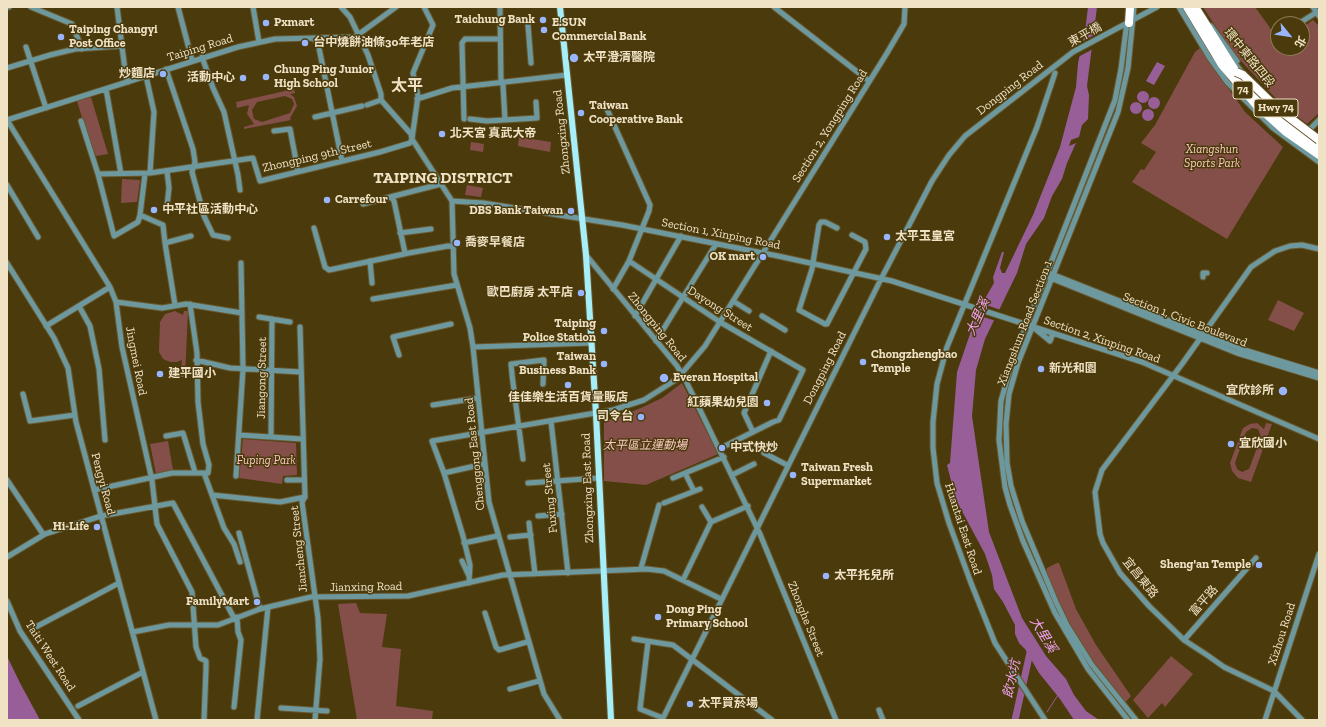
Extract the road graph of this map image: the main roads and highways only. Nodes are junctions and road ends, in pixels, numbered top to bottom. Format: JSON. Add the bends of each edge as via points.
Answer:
{"nodes":[{"id":1,"x":560,"y":7,"type":"edge"},
{"id":2,"x":1130,"y":7,"type":"edge"},
{"id":3,"x":1187,"y":7,"type":"edge"},
{"id":4,"x":1195,"y":7,"type":"edge"},
{"id":5,"x":1128,"y":23,"type":"road end"},
{"id":6,"x":1236,"y":72,"type":"junction"},
{"id":7,"x":1319,"y":139,"type":"edge"},
{"id":8,"x":1319,"y":146,"type":"edge"},
{"id":9,"x":1319,"y":155,"type":"edge"},
{"id":10,"x":586,"y":255,"type":"joint"},
{"id":11,"x":611,"y":720,"type":"edge"}],
"edges":[{"from":1,"to":10,"type":"main road","name":"Zhongxing Road"},
{"from":2,"to":5,"type":"highway"},
{"from":3,"to":9,"type":"highway","number":"74","via":[[1222,65],[1256,105],[1286,132]]},
{"from":4,"to":6,"type":"highway","number":"74"},
{"from":6,"to":7,"type":"highway","number":"Hwy 74","bridge":true,"via":[[1243,75],[1277,108]]},
{"from":6,"to":8,"type":"highway","number":"74","via":[[1281,119]]},
{"from":10,"to":11,"type":"main road","name":"Zhongxing East Road"}]}
